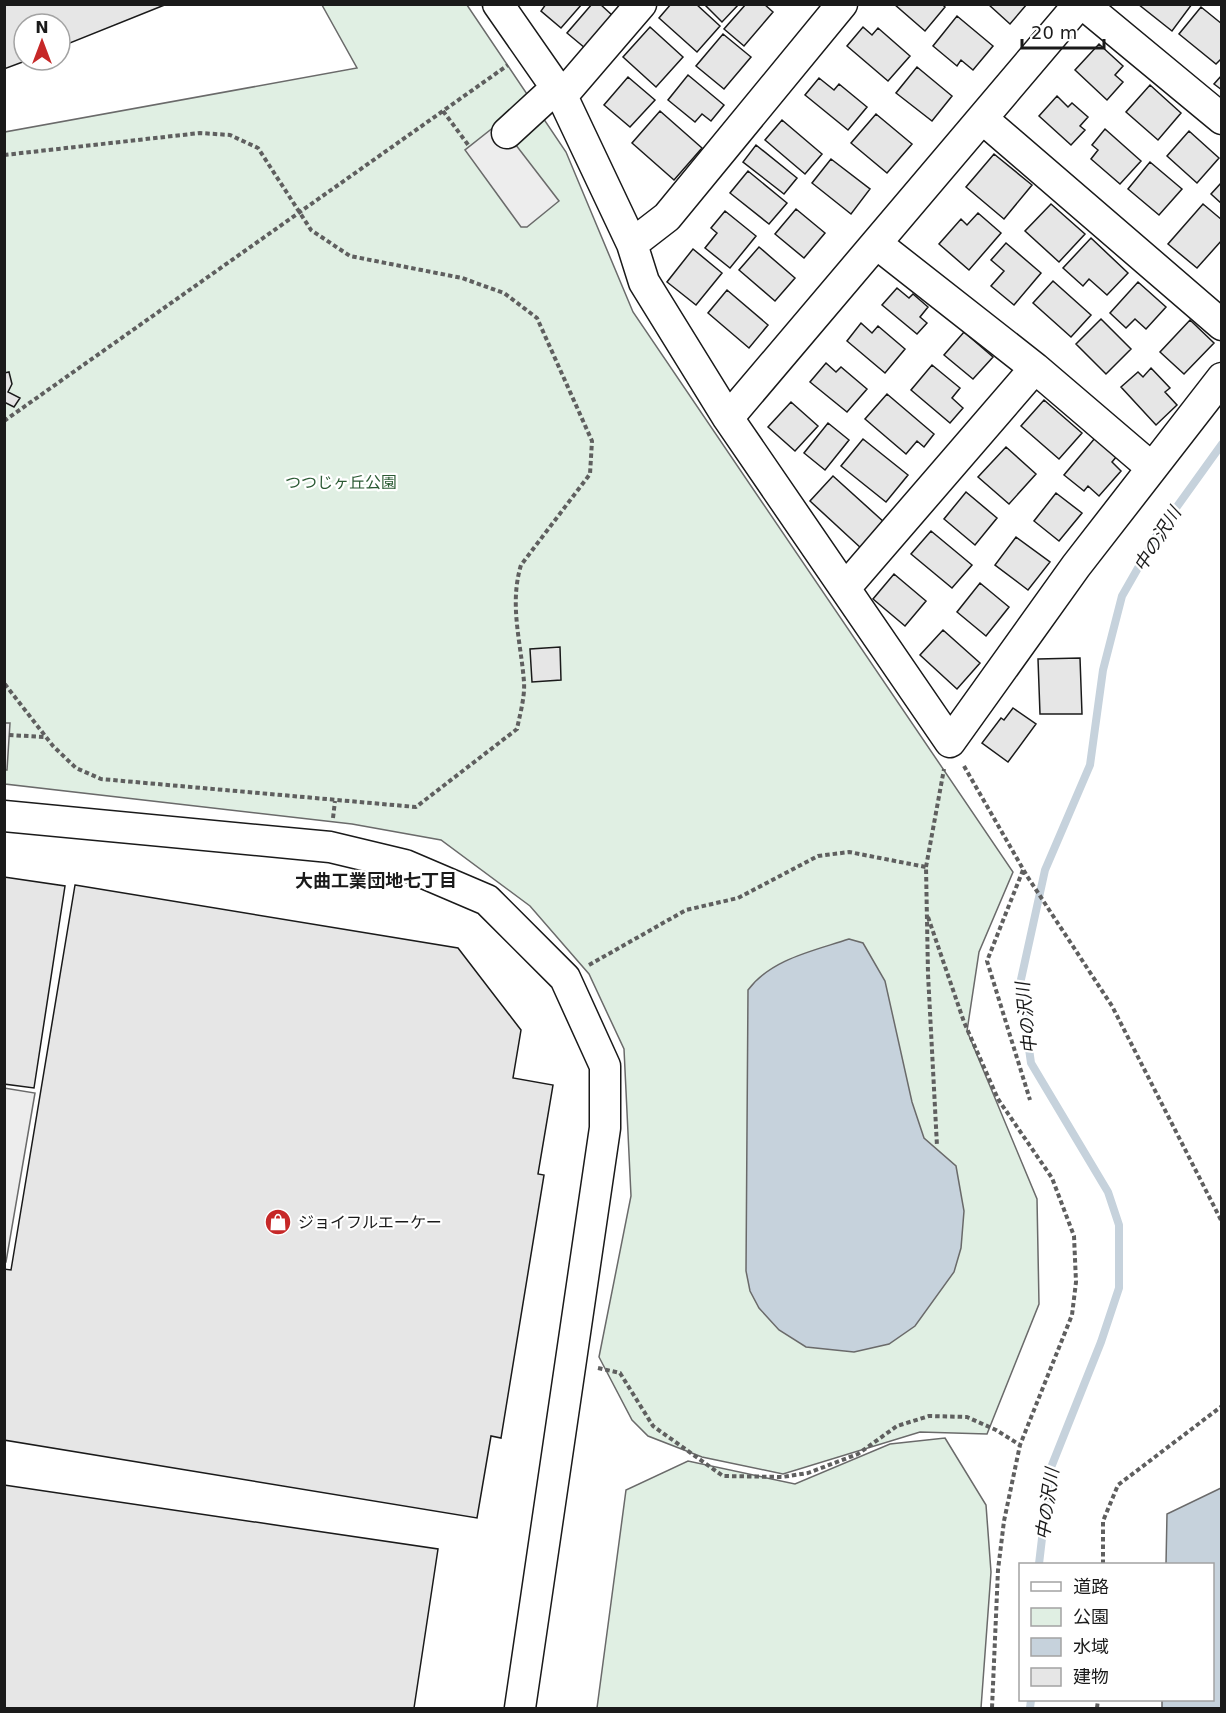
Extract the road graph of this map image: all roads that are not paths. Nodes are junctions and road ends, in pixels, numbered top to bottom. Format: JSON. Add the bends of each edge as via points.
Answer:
{"nodes":[{"id":1,"x":498,"y":4,"type":"edge"},
{"id":2,"x":641,"y":4,"type":"edge"},
{"id":3,"x":842,"y":4,"type":"edge"},
{"id":4,"x":1081,"y":4,"type":"edge"},
{"id":5,"x":559,"y":92,"type":"junction"},
{"id":6,"x":1221,"y":119,"type":"edge"},
{"id":7,"x":984,"y":120,"type":"junction"},
{"id":8,"x":507,"y":133,"type":"dead end"},
{"id":9,"x":632,"y":243,"type":"junction"},
{"id":10,"x":877,"y":243,"type":"junction"},
{"id":11,"x":1221,"y":325,"type":"edge"},
{"id":12,"x":1035,"y":368,"type":"junction"},
{"id":13,"x":1221,"y":378,"type":"edge"},
{"id":14,"x":728,"y":418,"type":"junction"},
{"id":15,"x":1152,"y":468,"type":"junction"},
{"id":16,"x":846,"y":587,"type":"junction"},
{"id":17,"x":4,"y":816,"type":"edge"},
{"id":18,"x":520,"y":1708,"type":"edge"}],
"edges":[{"from":1,"to":5,"type":"street"},
{"from":2,"to":5,"type":"street"},
{"from":3,"to":9,"type":"street","via":[[667,217]]},
{"from":4,"to":6,"type":"street"},
{"from":4,"to":7,"type":"street"},
{"from":5,"to":8,"type":"street"},
{"from":5,"to":9,"type":"street"},
{"from":7,"to":10,"type":"street"},
{"from":7,"to":11,"type":"street"},
{"from":9,"to":14,"type":"street","via":[[644,282]]},
{"from":10,"to":12,"type":"street"},
{"from":10,"to":14,"type":"street"},
{"from":12,"to":15,"type":"street"},
{"from":12,"to":16,"type":"street"},
{"from":13,"to":15,"type":"street"},
{"from":14,"to":16,"type":"street"},
{"from":15,"to":16,"type":"street","via":[[1076,566],[950,742]]},
{"from":17,"to":18,"type":"street","via":[[330,848],[405,865],[487,900],[565,978],[605,1066],[605,1128]]}]}
